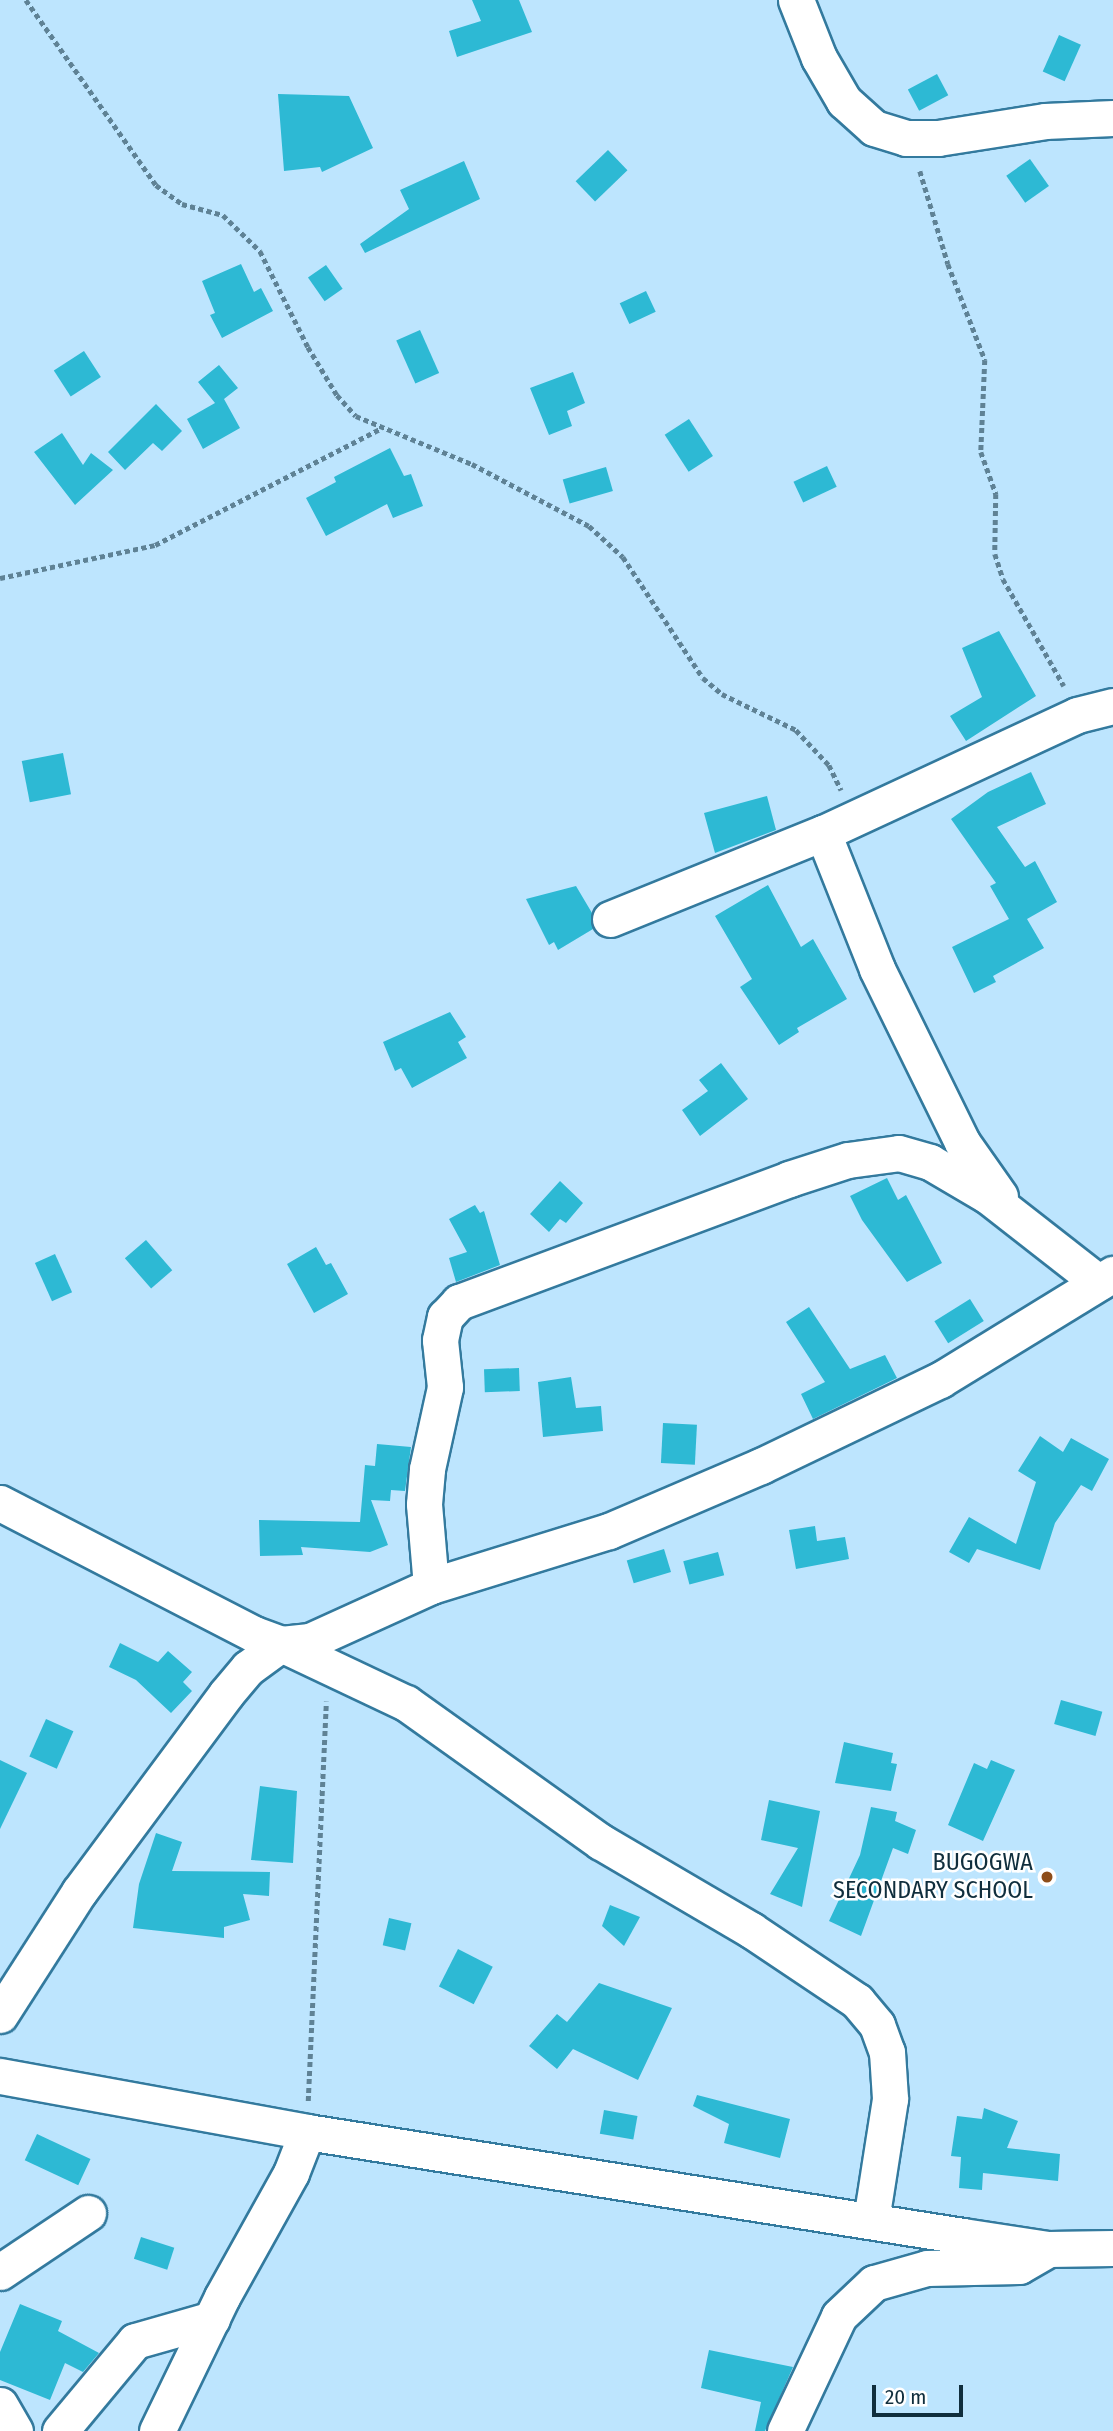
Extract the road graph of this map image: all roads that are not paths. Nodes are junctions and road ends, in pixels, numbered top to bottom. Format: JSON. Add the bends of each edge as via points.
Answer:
{"nodes":[{"id":1,"x":796,"y":0,"type":"edge"},
{"id":2,"x":1113,"y":118,"type":"edge"},
{"id":3,"x":1113,"y":706,"type":"edge"},
{"id":4,"x":823,"y":833,"type":"junction"},
{"id":5,"x":610,"y":919,"type":"dead end"},
{"id":6,"x":1020,"y":1221,"type":"junction"},
{"id":7,"x":1105,"y":1278,"type":"edge"},
{"id":8,"x":0,"y":1503,"type":"edge"},
{"id":9,"x":431,"y":1586,"type":"junction"},
{"id":10,"x":281,"y":1644,"type":"junction"},
{"id":11,"x":0,"y":2015,"type":"edge"},
{"id":12,"x":0,"y":2076,"type":"edge"},
{"id":13,"x":307,"y":2132,"type":"junction"},
{"id":14,"x":88,"y":2213,"type":"dead end"},
{"id":15,"x":871,"y":2220,"type":"junction"},
{"id":16,"x":1113,"y":2248,"type":"edge"},
{"id":17,"x":1048,"y":2249,"type":"junction"},
{"id":18,"x":0,"y":2272,"type":"edge"},
{"id":19,"x":212,"y":2319,"type":"junction"},
{"id":20,"x":0,"y":2405,"type":"edge"},
{"id":21,"x":15,"y":2431,"type":"edge"},
{"id":22,"x":60,"y":2431,"type":"edge"},
{"id":23,"x":157,"y":2431,"type":"edge"},
{"id":24,"x":785,"y":2431,"type":"edge"}],
"edges":[{"from":1,"to":2,"type":"street","via":[[819,58],[844,101],[874,128],[906,138],[938,138],[1045,121]]},
{"from":3,"to":4,"type":"street","via":[[1077,715]]},
{"from":4,"to":5,"type":"street"},
{"from":4,"to":6,"type":"street","via":[[877,969],[962,1142]]},
{"from":6,"to":7,"type":"street"},
{"from":6,"to":9,"type":"street","via":[[930,1162],[881,1153],[722,1202],[451,1307],[440,1340],[444,1387],[424,1504]]},
{"from":7,"to":9,"type":"street","via":[[940,1380],[761,1466],[609,1531]]},
{"from":8,"to":10,"type":"street"},
{"from":9,"to":10,"type":"street","via":[[334,1632]]},
{"from":10,"to":11,"type":"street","via":[[248,1668],[226,1694],[79,1892]]},
{"from":10,"to":15,"type":"street","via":[[406,1703],[601,1842],[763,1937],[857,2001],[877,2025],[887,2052],[890,2099]]},
{"from":12,"to":13,"type":"street"},
{"from":13,"to":15,"type":"street"},
{"from":13,"to":19,"type":"street","via":[[291,2173]]},
{"from":14,"to":18,"type":"street"},
{"from":15,"to":17,"type":"street"},
{"from":16,"to":17,"type":"street"},
{"from":17,"to":24,"type":"street","via":[[1019,2266],[928,2268],[874,2283],[839,2316]]},
{"from":19,"to":22,"type":"street","via":[[135,2341]]},
{"from":19,"to":23,"type":"street"},
{"from":20,"to":21,"type":"street"}]}
